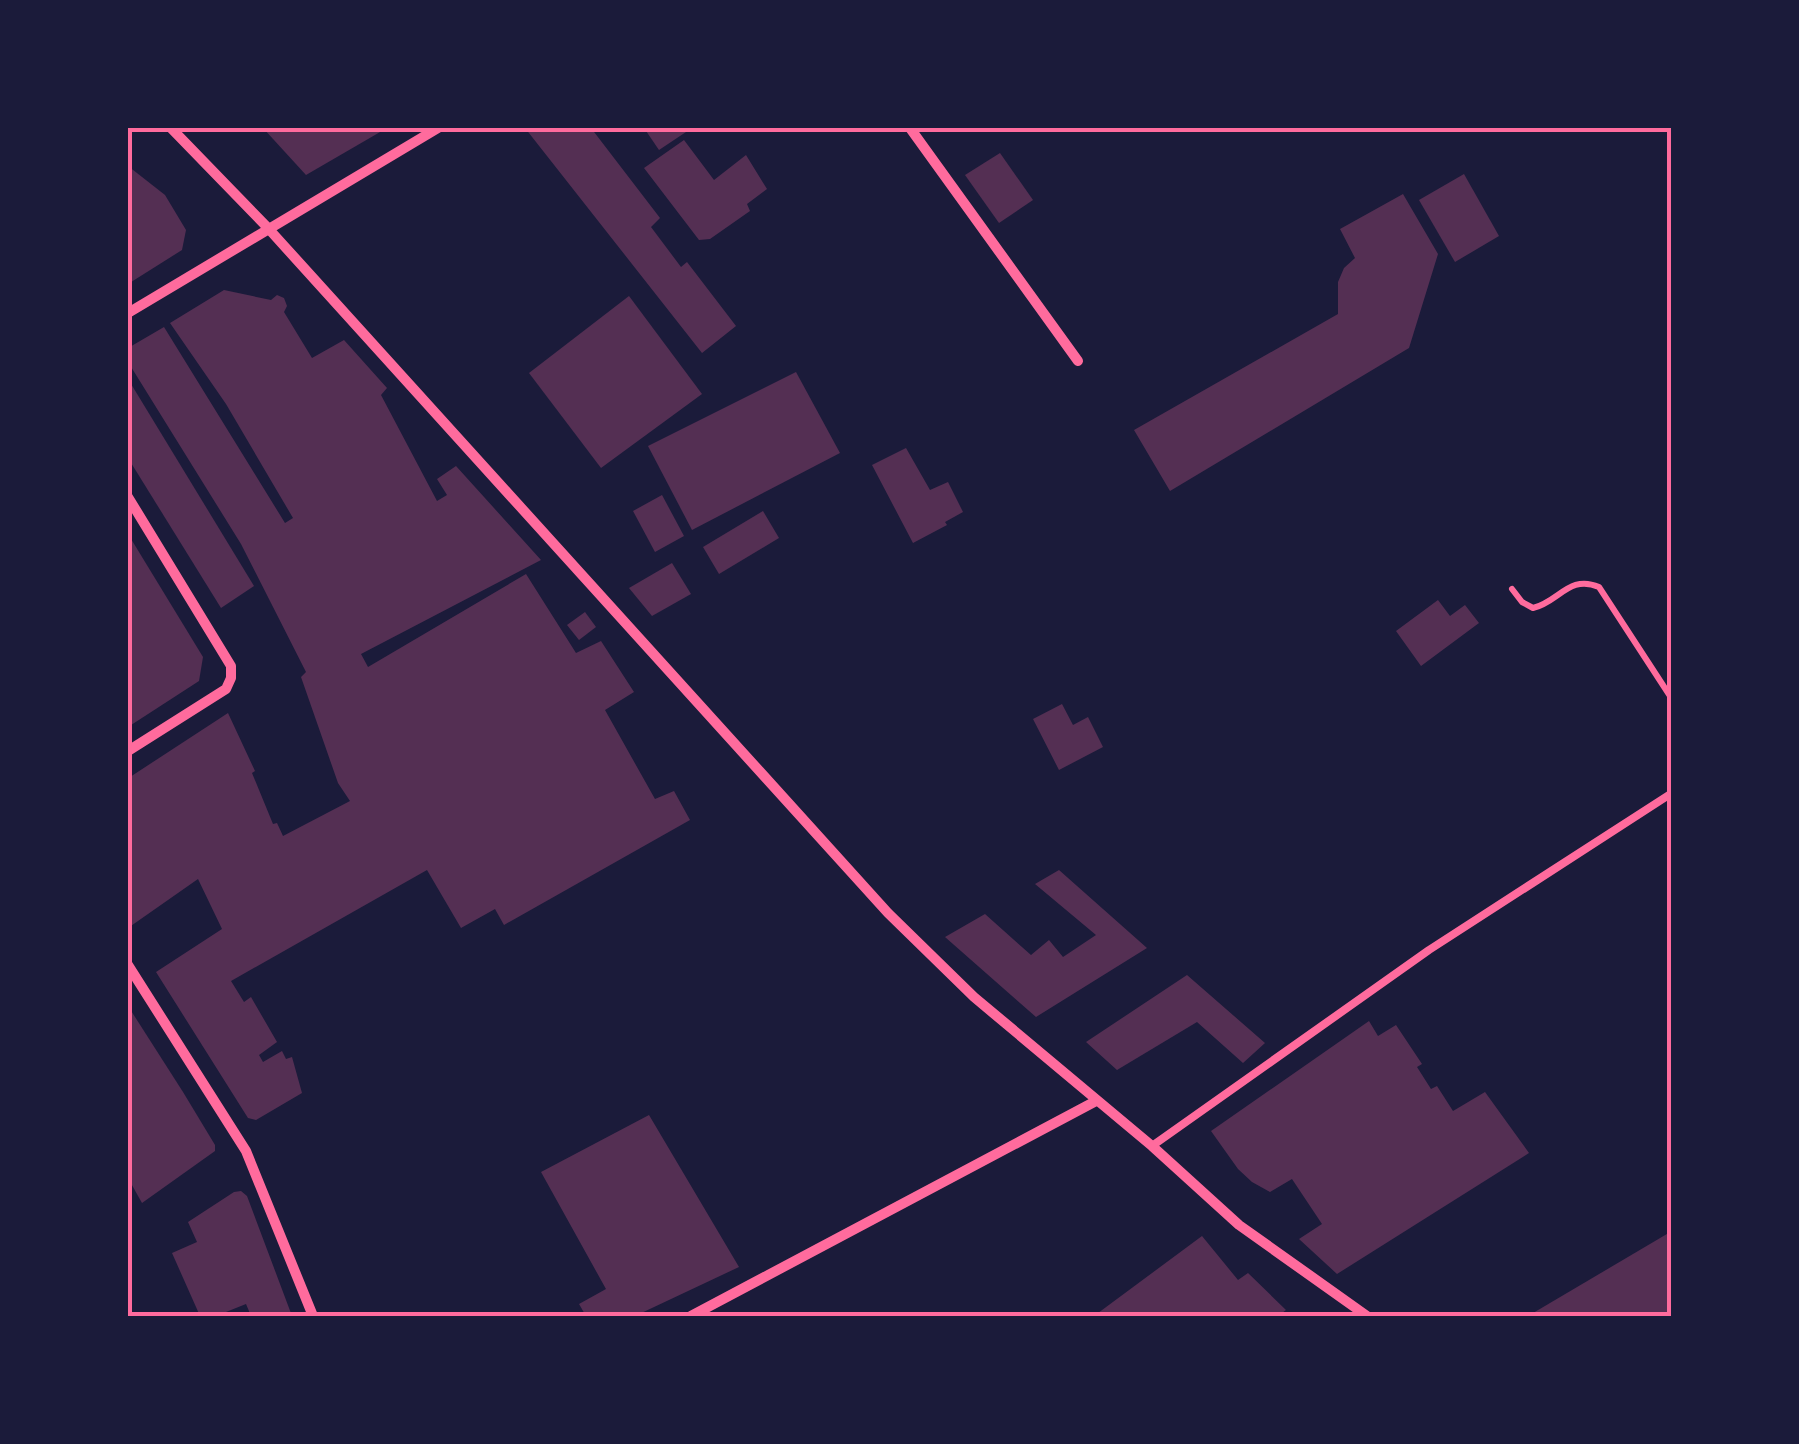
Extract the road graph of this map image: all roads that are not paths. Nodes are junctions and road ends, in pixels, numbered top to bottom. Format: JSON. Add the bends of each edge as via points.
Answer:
{"nodes":[{"id":1,"x":171,"y":128,"type":"edge"},
{"id":2,"x":438,"y":128,"type":"edge"},
{"id":3,"x":910,"y":128,"type":"edge"},
{"id":4,"x":267,"y":227,"type":"junction"},
{"id":5,"x":128,"y":313,"type":"edge"},
{"id":6,"x":1078,"y":361,"type":"dead end"},
{"id":7,"x":128,"y":497,"type":"edge"},
{"id":8,"x":128,"y":751,"type":"edge"},
{"id":9,"x":1672,"y":792,"type":"edge"},
{"id":10,"x":128,"y":965,"type":"edge"},
{"id":11,"x":1096,"y":1102,"type":"junction"},
{"id":12,"x":1152,"y":1146,"type":"junction"},
{"id":13,"x":313,"y":1316,"type":"edge"},
{"id":14,"x":691,"y":1316,"type":"edge"},
{"id":15,"x":1367,"y":1316,"type":"edge"}],
"edges":[{"from":1,"to":4,"type":"street"},
{"from":2,"to":4,"type":"street"},
{"from":3,"to":6,"type":"street"},
{"from":4,"to":5,"type":"street"},
{"from":4,"to":11,"type":"street","via":[[888,913]]},
{"from":7,"to":8,"type":"street","via":[[231,666],[226,690]]},
{"from":9,"to":12,"type":"lane","via":[[1429,950]]},
{"from":10,"to":13,"type":"street","via":[[246,1151]]},
{"from":11,"to":12,"type":"street"},
{"from":11,"to":14,"type":"street"},
{"from":12,"to":15,"type":"street","via":[[1239,1224]]}]}
